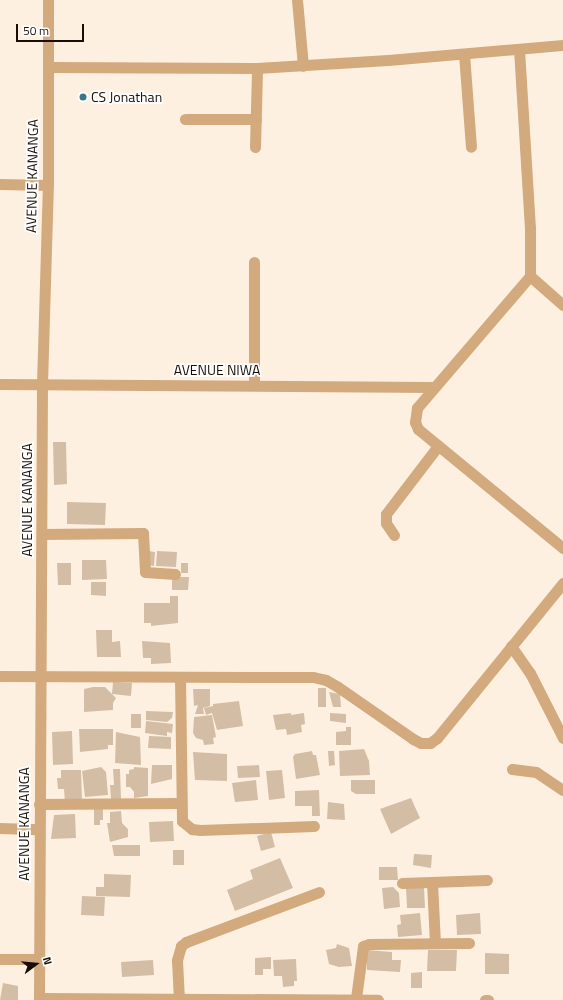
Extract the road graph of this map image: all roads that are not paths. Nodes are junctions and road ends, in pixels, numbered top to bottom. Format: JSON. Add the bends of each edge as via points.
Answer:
{"nodes":[{"id":1,"x":48,"y":0,"type":"edge"},
{"id":2,"x":297,"y":0,"type":"edge"},
{"id":3,"x":563,"y":45,"type":"edge"},
{"id":4,"x":519,"y":49,"type":"junction"},
{"id":5,"x":464,"y":54,"type":"junction"},
{"id":6,"x":303,"y":66,"type":"junction"},
{"id":7,"x":48,"y":67,"type":"junction"},
{"id":8,"x":257,"y":68,"type":"junction"},
{"id":9,"x":185,"y":119,"type":"dead end"},
{"id":10,"x":256,"y":119,"type":"junction"},
{"id":11,"x":255,"y":147,"type":"dead end"},
{"id":12,"x":471,"y":147,"type":"dead end"},
{"id":13,"x":0,"y":184,"type":"edge"},
{"id":14,"x":48,"y":185,"type":"junction"},
{"id":15,"x":254,"y":262,"type":"dead end"},
{"id":16,"x":530,"y":276,"type":"junction"},
{"id":17,"x":563,"y":305,"type":"edge"},
{"id":18,"x":0,"y":384,"type":"edge"},
{"id":19,"x":42,"y":384,"type":"junction"},
{"id":20,"x":254,"y":385,"type":"junction"},
{"id":21,"x":434,"y":387,"type":"junction"},
{"id":22,"x":438,"y":446,"type":"junction"},
{"id":23,"x":42,"y":534,"type":"junction"},
{"id":24,"x":394,"y":535,"type":"dead end"},
{"id":25,"x":563,"y":548,"type":"edge"},
{"id":26,"x":175,"y":574,"type":"dead end"},
{"id":27,"x":563,"y":583,"type":"edge"},
{"id":28,"x":511,"y":646,"type":"junction"},
{"id":29,"x":40,"y":675,"type":"junction"},
{"id":30,"x":0,"y":676,"type":"edge"},
{"id":31,"x":180,"y":677,"type":"junction"},
{"id":32,"x":563,"y":738,"type":"edge"},
{"id":33,"x":512,"y":769,"type":"dead end"},
{"id":34,"x":563,"y":790,"type":"edge"},
{"id":35,"x":180,"y":803,"type":"junction"},
{"id":36,"x":39,"y":804,"type":"junction"},
{"id":37,"x":314,"y":826,"type":"dead end"},
{"id":38,"x":0,"y":828,"type":"edge"},
{"id":39,"x":38,"y":829,"type":"junction"},
{"id":40,"x":487,"y":880,"type":"dead end"},
{"id":41,"x":432,"y":882,"type":"junction"},
{"id":42,"x":402,"y":883,"type":"dead end"},
{"id":43,"x":319,"y":892,"type":"dead end"},
{"id":44,"x":435,"y":943,"type":"junction"},
{"id":45,"x":468,"y":943,"type":"dead end"},
{"id":46,"x":0,"y":959,"type":"edge"},
{"id":47,"x":39,"y":959,"type":"junction"},
{"id":48,"x":356,"y":998,"type":"junction"},
{"id":49,"x":39,"y":999,"type":"edge"},
{"id":50,"x":179,"y":999,"type":"edge"},
{"id":51,"x":378,"y":1000,"type":"edge"}],
"edges":[{"from":1,"to":7,"type":"street","name":"AVENUE KANANGA"},
{"from":2,"to":6,"type":"street"},
{"from":3,"to":4,"type":"street"},
{"from":4,"to":5,"type":"street"},
{"from":4,"to":16,"type":"street","via":[[530,228]]},
{"from":5,"to":6,"type":"street"},
{"from":5,"to":12,"type":"street"},
{"from":6,"to":8,"type":"street"},
{"from":7,"to":8,"type":"street"},
{"from":7,"to":14,"type":"street","name":"AVENUE KANANGA"},
{"from":8,"to":10,"type":"street"},
{"from":9,"to":10,"type":"street"},
{"from":10,"to":11,"type":"street"},
{"from":13,"to":14,"type":"street"},
{"from":14,"to":19,"type":"street","name":"AVENUE KANANGA"},
{"from":15,"to":20,"type":"street"},
{"from":16,"to":17,"type":"street"},
{"from":16,"to":21,"type":"street"},
{"from":18,"to":19,"type":"street","name":"AVENUE NIWA"},
{"from":19,"to":20,"type":"street","name":"AVENUE NIWA"},
{"from":19,"to":23,"type":"street","name":"AVENUE KANANGA"},
{"from":20,"to":21,"type":"street","name":"AVENUE NIWA"},
{"from":21,"to":22,"type":"street","via":[[417,408],[414,417],[418,429]]},
{"from":22,"to":24,"type":"street","via":[[386,514],[386,523]]},
{"from":22,"to":25,"type":"street"},
{"from":23,"to":26,"type":"street","via":[[143,534],[145,572]]},
{"from":23,"to":29,"type":"street","name":"AVENUE KANANGA"},
{"from":27,"to":28,"type":"street"},
{"from":28,"to":31,"type":"street","via":[[437,738],[430,743],[413,739],[326,680],[313,677]]},
{"from":28,"to":32,"type":"street","via":[[530,673]]},
{"from":29,"to":30,"type":"street"},
{"from":29,"to":31,"type":"street"},
{"from":29,"to":36,"type":"street","name":"AVENUE KANANGA"},
{"from":31,"to":35,"type":"street"},
{"from":33,"to":34,"type":"street","via":[[536,772]]},
{"from":35,"to":36,"type":"street"},
{"from":35,"to":37,"type":"street","via":[[182,821],[192,829]]},
{"from":36,"to":39,"type":"street","name":"AVENUE KANANGA"},
{"from":38,"to":39,"type":"street"},
{"from":39,"to":47,"type":"street","name":"AVENUE KANANGA"},
{"from":40,"to":41,"type":"street"},
{"from":41,"to":42,"type":"street"},
{"from":41,"to":44,"type":"street"},
{"from":43,"to":50,"type":"street","via":[[186,942],[181,946],[177,960]]},
{"from":44,"to":45,"type":"street"},
{"from":44,"to":48,"type":"street","via":[[363,946]]},
{"from":46,"to":47,"type":"street"},
{"from":47,"to":49,"type":"street","name":"AVENUE KANANGA"},
{"from":48,"to":50,"type":"street"},
{"from":48,"to":51,"type":"street"},
{"from":49,"to":50,"type":"street"}]}
